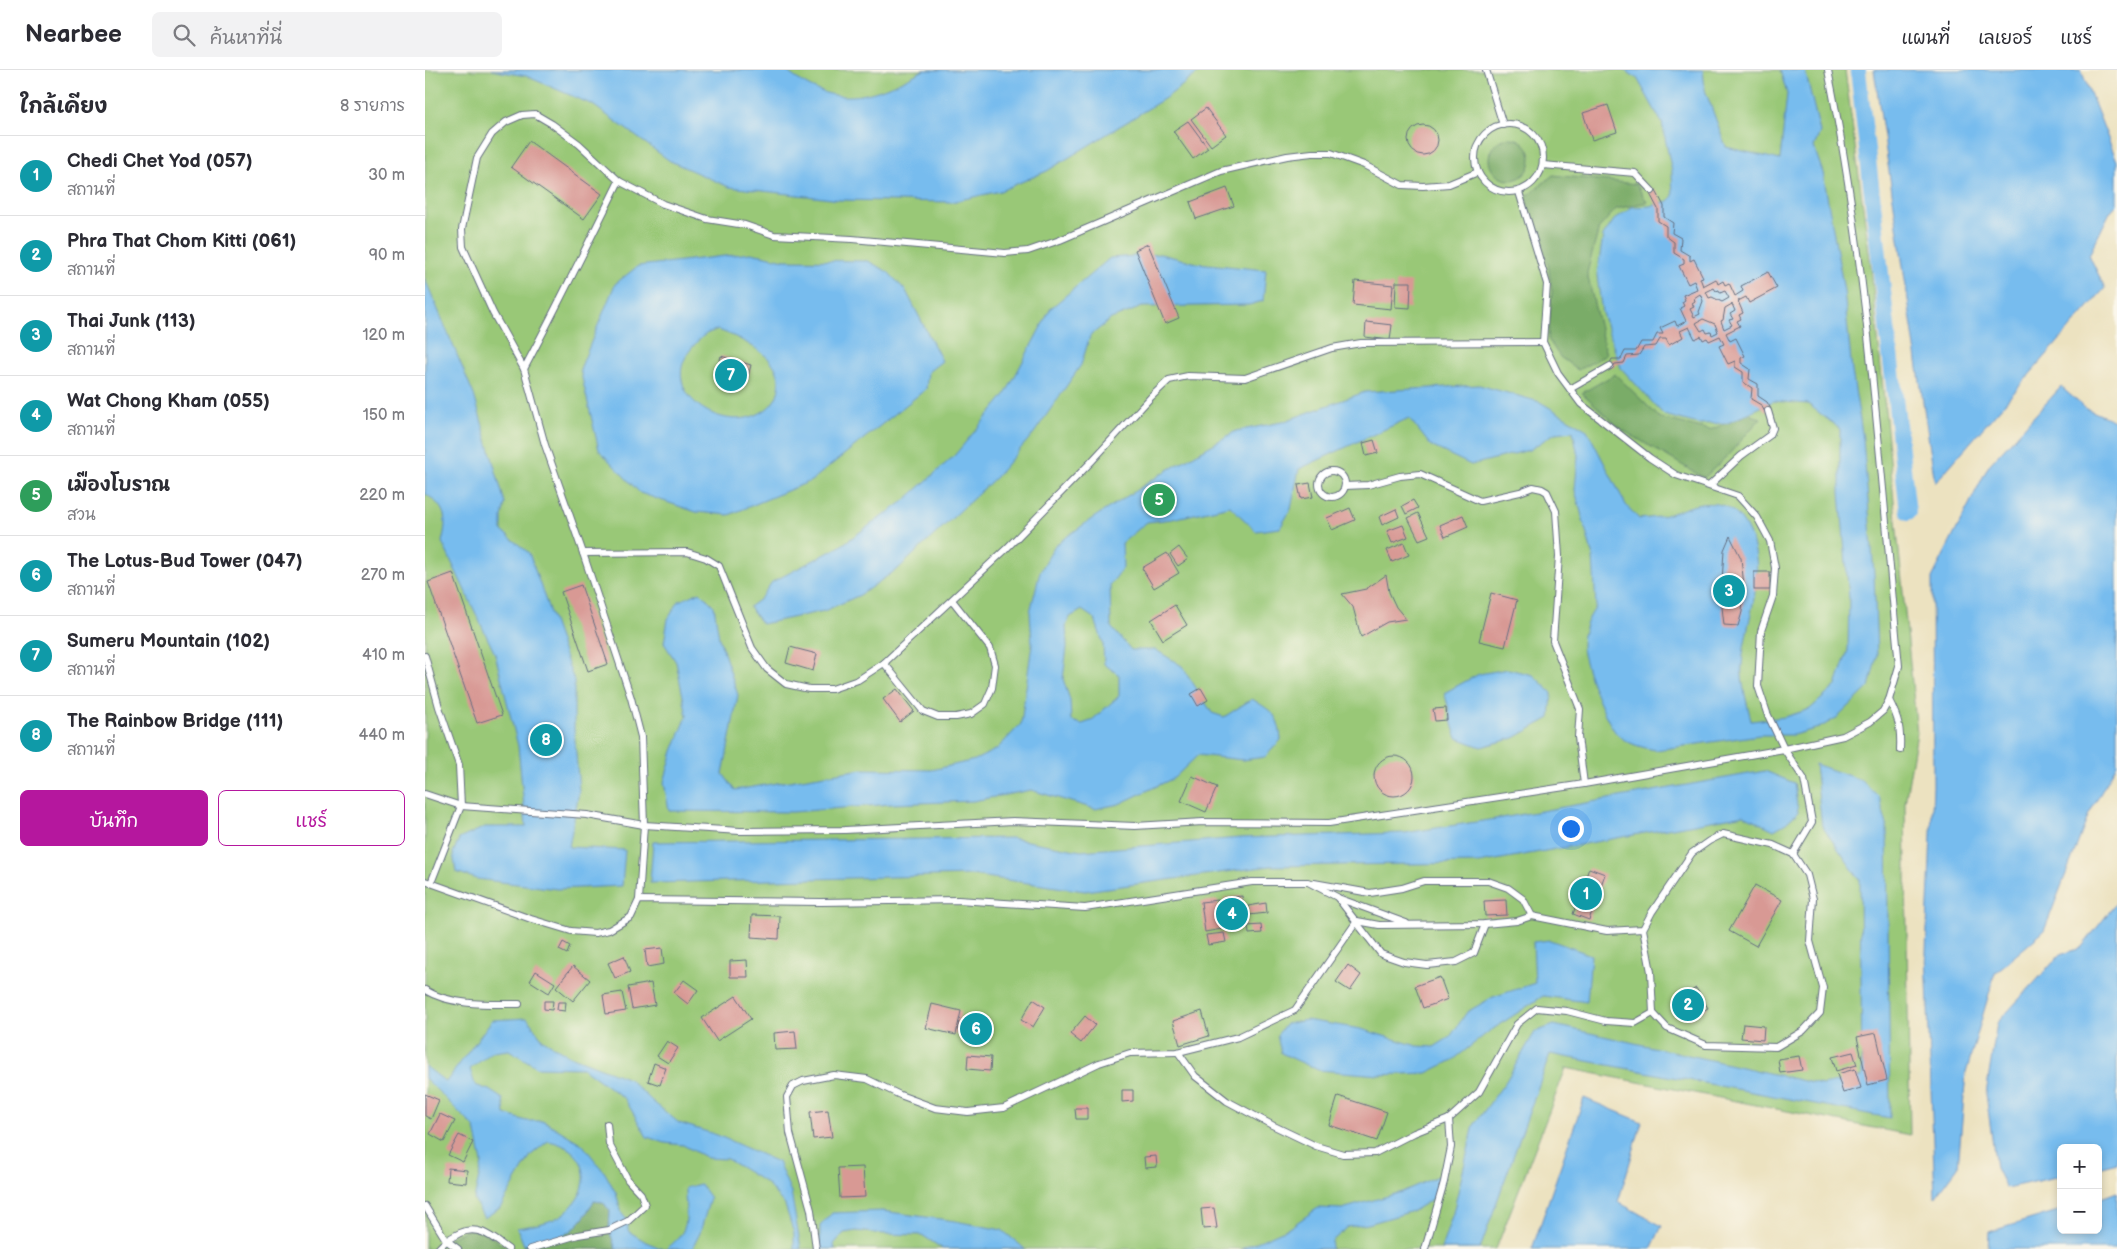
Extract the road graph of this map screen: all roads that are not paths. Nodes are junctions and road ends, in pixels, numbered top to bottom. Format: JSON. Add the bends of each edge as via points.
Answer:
{"nodes":[{"id":1,"x":1486,"y":70,"type":"edge"},
{"id":2,"x":1828,"y":70,"type":"edge"},
{"id":3,"x":1503,"y":125,"type":"junction"},
{"id":4,"x":1543,"y":166,"type":"junction"},
{"id":5,"x":1478,"y":172,"type":"junction"},
{"id":6,"x":619,"y":181,"type":"junction"},
{"id":7,"x":1652,"y":191,"type":"dead end"},
{"id":8,"x":1519,"y":192,"type":"junction"},
{"id":9,"x":1543,"y":342,"type":"junction"},
{"id":10,"x":1610,"y":366,"type":"dead end"},
{"id":11,"x":524,"y":369,"type":"junction"},
{"id":12,"x":1570,"y":389,"type":"junction"},
{"id":13,"x":1768,"y":411,"type":"dead end"},
{"id":14,"x":1710,"y":485,"type":"junction"},
{"id":15,"x":1345,"y":486,"type":"junction"},
{"id":16,"x":583,"y":553,"type":"junction"},
{"id":17,"x":952,"y":600,"type":"junction"},
{"id":18,"x":425,"y":656,"type":"edge"},
{"id":19,"x":884,"y":663,"type":"junction"},
{"id":20,"x":1889,"y":700,"type":"junction"},
{"id":21,"x":1784,"y":749,"type":"junction"},
{"id":22,"x":1900,"y":750,"type":"dead end"},
{"id":23,"x":1584,"y":784,"type":"junction"},
{"id":24,"x":425,"y":794,"type":"edge"},
{"id":25,"x":461,"y":806,"type":"junction"},
{"id":26,"x":644,"y":825,"type":"junction"},
{"id":27,"x":1793,"y":854,"type":"junction"},
{"id":28,"x":428,"y":882,"type":"edge"},
{"id":29,"x":1308,"y":882,"type":"junction"},
{"id":30,"x":1337,"y":897,"type":"junction"},
{"id":31,"x":639,"y":900,"type":"junction"},
{"id":32,"x":1532,"y":916,"type":"junction"},
{"id":33,"x":1357,"y":921,"type":"junction"},
{"id":34,"x":1485,"y":924,"type":"junction"},
{"id":35,"x":1411,"y":925,"type":"junction"},
{"id":36,"x":1643,"y":929,"type":"junction"},
{"id":37,"x":425,"y":990,"type":"edge"},
{"id":38,"x":519,"y":1004,"type":"dead end"},
{"id":39,"x":1653,"y":1013,"type":"junction"},
{"id":40,"x":1178,"y":1052,"type":"junction"},
{"id":41,"x":1449,"y":1119,"type":"junction"},
{"id":42,"x":607,"y":1124,"type":"dead end"},
{"id":43,"x":425,"y":1206,"type":"edge"},
{"id":44,"x":446,"y":1240,"type":"junction"},
{"id":45,"x":438,"y":1249,"type":"edge"},
{"id":46,"x":458,"y":1249,"type":"edge"},
{"id":47,"x":508,"y":1249,"type":"edge"},
{"id":48,"x":530,"y":1249,"type":"edge"},
{"id":49,"x":816,"y":1249,"type":"edge"},
{"id":50,"x":1425,"y":1249,"type":"edge"}],
"edges":[{"from":1,"to":3,"type":"lane"},
{"from":2,"to":20,"type":"lane","via":[[1863,292],[1899,666]]},
{"from":3,"to":4,"type":"lane","via":[[1530,131],[1539,142]]},
{"from":3,"to":5,"type":"lane","via":[[1484,135],[1478,146],[1475,160]]},
{"from":4,"to":7,"type":"lane","via":[[1635,173]]},
{"from":4,"to":8,"type":"lane","via":[[1532,185]]},
{"from":5,"to":6,"type":"lane","via":[[1449,184],[1402,185],[1364,165],[1331,153],[1287,156],[1221,171],[1060,240],[1028,251],[1005,253],[774,235],[745,225],[707,219],[663,204]]},
{"from":5,"to":8,"type":"lane","via":[[1488,186],[1501,192]]},
{"from":6,"to":11,"type":"lane"},
{"from":6,"to":11,"type":"lane","via":[[579,144],[535,114],[506,122],[492,134],[477,158],[462,229],[463,247],[493,313]]},
{"from":8,"to":9,"type":"lane","via":[[1547,284]]},
{"from":9,"to":12,"type":"lane"},
{"from":9,"to":17,"type":"lane","via":[[1361,344],[1331,348],[1245,378],[1188,376],[1169,380],[1006,549]]},
{"from":10,"to":12,"type":"lane"},
{"from":11,"to":16,"type":"lane","via":[[545,445]]},
{"from":12,"to":14,"type":"lane","via":[[1581,404],[1650,458],[1676,475]]},
{"from":13,"to":14,"type":"lane","via":[[1773,428],[1770,435]]},
{"from":14,"to":21,"type":"lane","via":[[1738,496],[1757,517],[1770,542],[1775,568],[1773,596],[1761,631],[1758,686]]},
{"from":15,"to":15,"type":"lane","via":[[1343,477],[1336,472],[1327,472],[1319,483],[1321,491],[1331,498],[1339,496]]},
{"from":15,"to":23,"type":"lane","via":[[1368,485],[1420,474],[1480,501],[1533,487],[1547,492],[1556,511],[1559,556],[1553,641],[1580,709],[1578,737]]},
{"from":16,"to":19,"type":"lane","via":[[687,552],[707,558],[719,566],[752,648],[767,669],[786,684],[809,689],[833,689],[858,680]]},
{"from":16,"to":26,"type":"lane","via":[[641,737]]},
{"from":17,"to":19,"type":"lane"},
{"from":17,"to":19,"type":"lane","via":[[990,648],[995,665],[992,688],[985,704],[971,714],[956,717],[930,714],[923,711]]},
{"from":18,"to":25,"type":"lane","via":[[459,765]]},
{"from":20,"to":21,"type":"lane","via":[[1883,711],[1870,722],[1843,736]]},
{"from":20,"to":22,"type":"lane","via":[[1901,732]]},
{"from":21,"to":23,"type":"lane"},
{"from":21,"to":27,"type":"lane","via":[[1804,779],[1812,822]]},
{"from":23,"to":26,"type":"lane","via":[[1329,823],[1203,822],[1135,826],[1013,821],[845,830],[740,831]]},
{"from":24,"to":25,"type":"lane"},
{"from":25,"to":26,"type":"lane","via":[[587,815]]},
{"from":25,"to":28,"type":"lane"},
{"from":26,"to":31,"type":"lane"},
{"from":27,"to":36,"type":"lane","via":[[1773,845],[1723,834],[1692,854]]},
{"from":27,"to":39,"type":"lane","via":[[1807,875],[1813,899],[1811,941],[1823,988],[1820,1013],[1803,1031],[1776,1047],[1705,1045],[1667,1028]]},
{"from":28,"to":31,"type":"lane","via":[[531,919],[595,933],[609,930],[631,917]]},
{"from":29,"to":30,"type":"lane"},
{"from":29,"to":31,"type":"lane","via":[[1252,882],[1085,908],[958,900]]},
{"from":29,"to":32,"type":"lane","via":[[1370,893],[1424,881],[1488,881],[1508,888],[1523,899]]},
{"from":30,"to":33,"type":"lane"},
{"from":30,"to":35,"type":"lane"},
{"from":32,"to":34,"type":"lane"},
{"from":32,"to":36,"type":"lane","via":[[1607,931]]},
{"from":33,"to":34,"type":"lane","via":[[1381,954],[1427,965],[1456,962],[1474,953]]},
{"from":33,"to":35,"type":"lane"},
{"from":33,"to":40,"type":"lane","via":[[1295,1010],[1238,1037]]},
{"from":34,"to":35,"type":"lane"},
{"from":36,"to":39,"type":"lane","via":[[1651,972]]},
{"from":37,"to":38,"type":"lane","via":[[477,1005]]},
{"from":39,"to":41,"type":"lane","via":[[1635,1022],[1606,1021],[1567,1011],[1537,1008],[1517,1024],[1479,1092]]},
{"from":40,"to":41,"type":"lane","via":[[1195,1076],[1227,1101],[1316,1146],[1343,1154],[1375,1153]]},
{"from":40,"to":49,"type":"lane","via":[[1130,1053],[1004,1108],[969,1112],[935,1108],[867,1079],[835,1075],[793,1086],[787,1097],[790,1133],[811,1210]]},
{"from":41,"to":50,"type":"lane","via":[[1451,1147]]},
{"from":42,"to":48,"type":"lane","via":[[609,1144],[645,1205],[628,1221],[609,1230]]},
{"from":43,"to":44,"type":"lane"},
{"from":44,"to":45,"type":"lane"},
{"from":44,"to":46,"type":"lane"},
{"from":44,"to":47,"type":"lane","via":[[469,1229],[484,1232]]}]}
